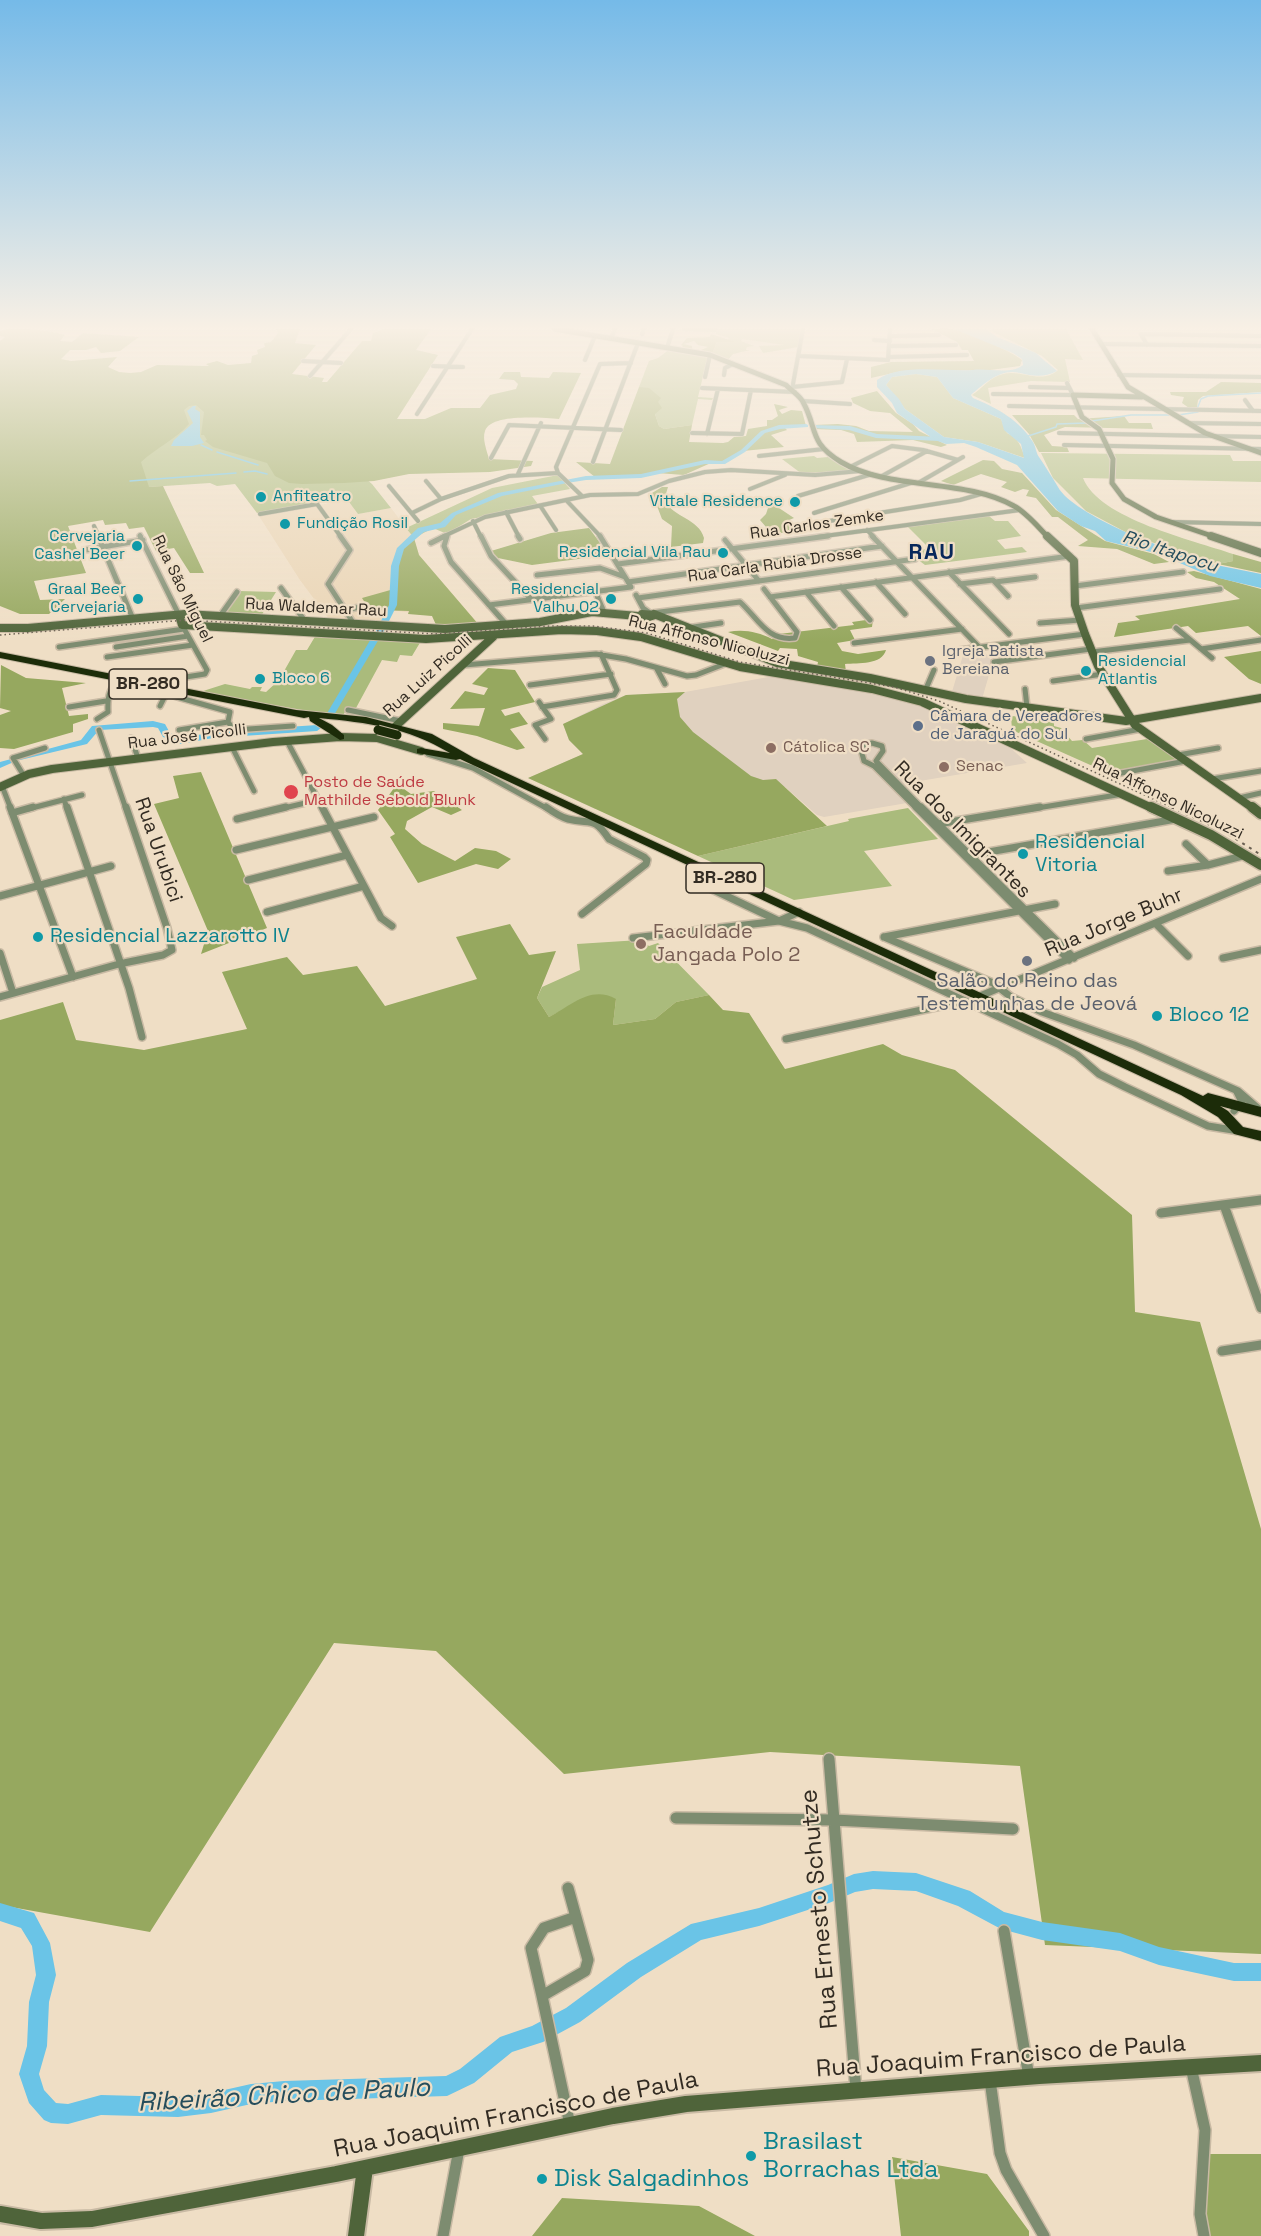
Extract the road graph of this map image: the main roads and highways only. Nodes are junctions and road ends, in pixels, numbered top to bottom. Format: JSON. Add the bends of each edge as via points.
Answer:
{"nodes":[{"id":1,"x":0,"y":655,"type":"edge"},
{"id":2,"x":297,"y":713,"type":"junction"},
{"id":3,"x":397,"y":727,"type":"junction"},
{"id":4,"x":333,"y":735,"type":"road end"},
{"id":5,"x":422,"y":751,"type":"road end"},
{"id":6,"x":467,"y":761,"type":"junction"},
{"id":7,"x":1261,"y":1112,"type":"edge"},
{"id":8,"x":1235,"y":1116,"type":"junction"},
{"id":9,"x":1260,"y":1136,"type":"edge"}],
"edges":[{"from":1,"to":2,"type":"highway","number":"BR-280"},
{"from":2,"to":3,"type":"highway"},
{"from":2,"to":3,"type":"highway","number":"BR-280","bridge":true,"via":[[380,735]]},
{"from":2,"to":4,"type":"highway"},
{"from":3,"to":6,"type":"highway","number":"BR-280"},
{"from":5,"to":6,"type":"highway"},
{"from":6,"to":8,"type":"highway","number":"BR-280","via":[[798,912],[875,953],[896,957]]},
{"from":7,"to":8,"type":"highway","number":"BR-280"},
{"from":8,"to":9,"type":"highway","number":"BR-280"}]}
